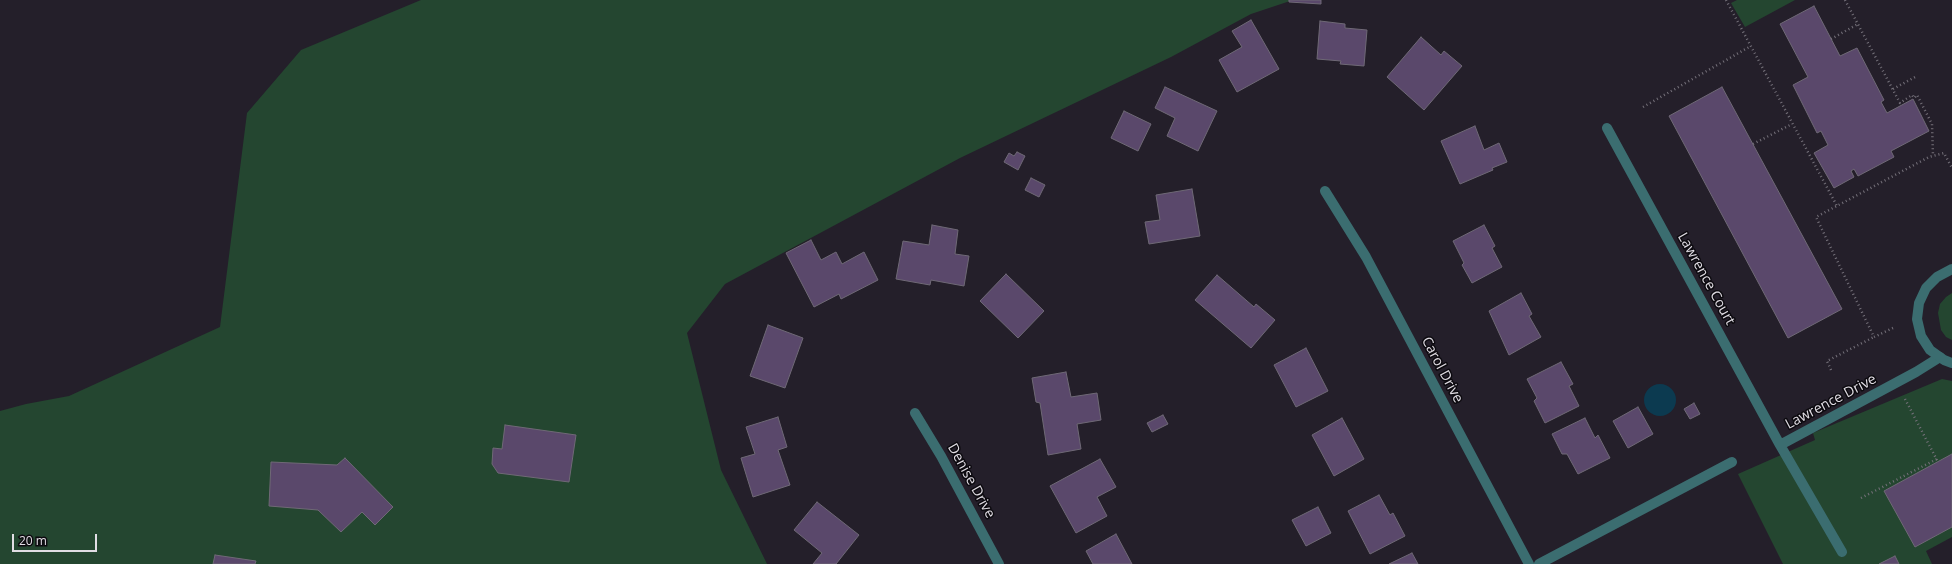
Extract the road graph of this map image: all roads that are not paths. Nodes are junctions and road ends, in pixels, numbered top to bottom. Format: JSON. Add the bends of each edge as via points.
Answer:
{"nodes":[{"id":1,"x":1606,"y":128,"type":"dead end"},
{"id":2,"x":1325,"y":191,"type":"dead end"},
{"id":3,"x":1952,"y":269,"type":"edge"},
{"id":4,"x":1940,"y":357,"type":"junction"},
{"id":5,"x":1952,"y":363,"type":"edge"},
{"id":6,"x":915,"y":413,"type":"dead end"},
{"id":7,"x":1780,"y":445,"type":"junction"},
{"id":8,"x":1732,"y":462,"type":"dead end"},
{"id":9,"x":1842,"y":552,"type":"dead end"},
{"id":10,"x":999,"y":564,"type":"edge"},
{"id":11,"x":1529,"y":564,"type":"edge"},
{"id":12,"x":1539,"y":564,"type":"edge"}],
"edges":[{"from":1,"to":7,"type":"street","name":"Lawrence Court"},
{"from":2,"to":11,"type":"street","name":"Carol Drive","via":[[1366,257]]},
{"from":3,"to":4,"type":"street","via":[[1937,277],[1926,288],[1919,303],[1917,319],[1921,336],[1930,350]]},
{"from":4,"to":5,"type":"street"},
{"from":4,"to":7,"type":"street","name":"Lawrence Drive"},
{"from":6,"to":10,"type":"street","name":"Denise Drive"},
{"from":7,"to":9,"type":"street","name":"Lawrence Drive"},
{"from":8,"to":12,"type":"street"}]}
